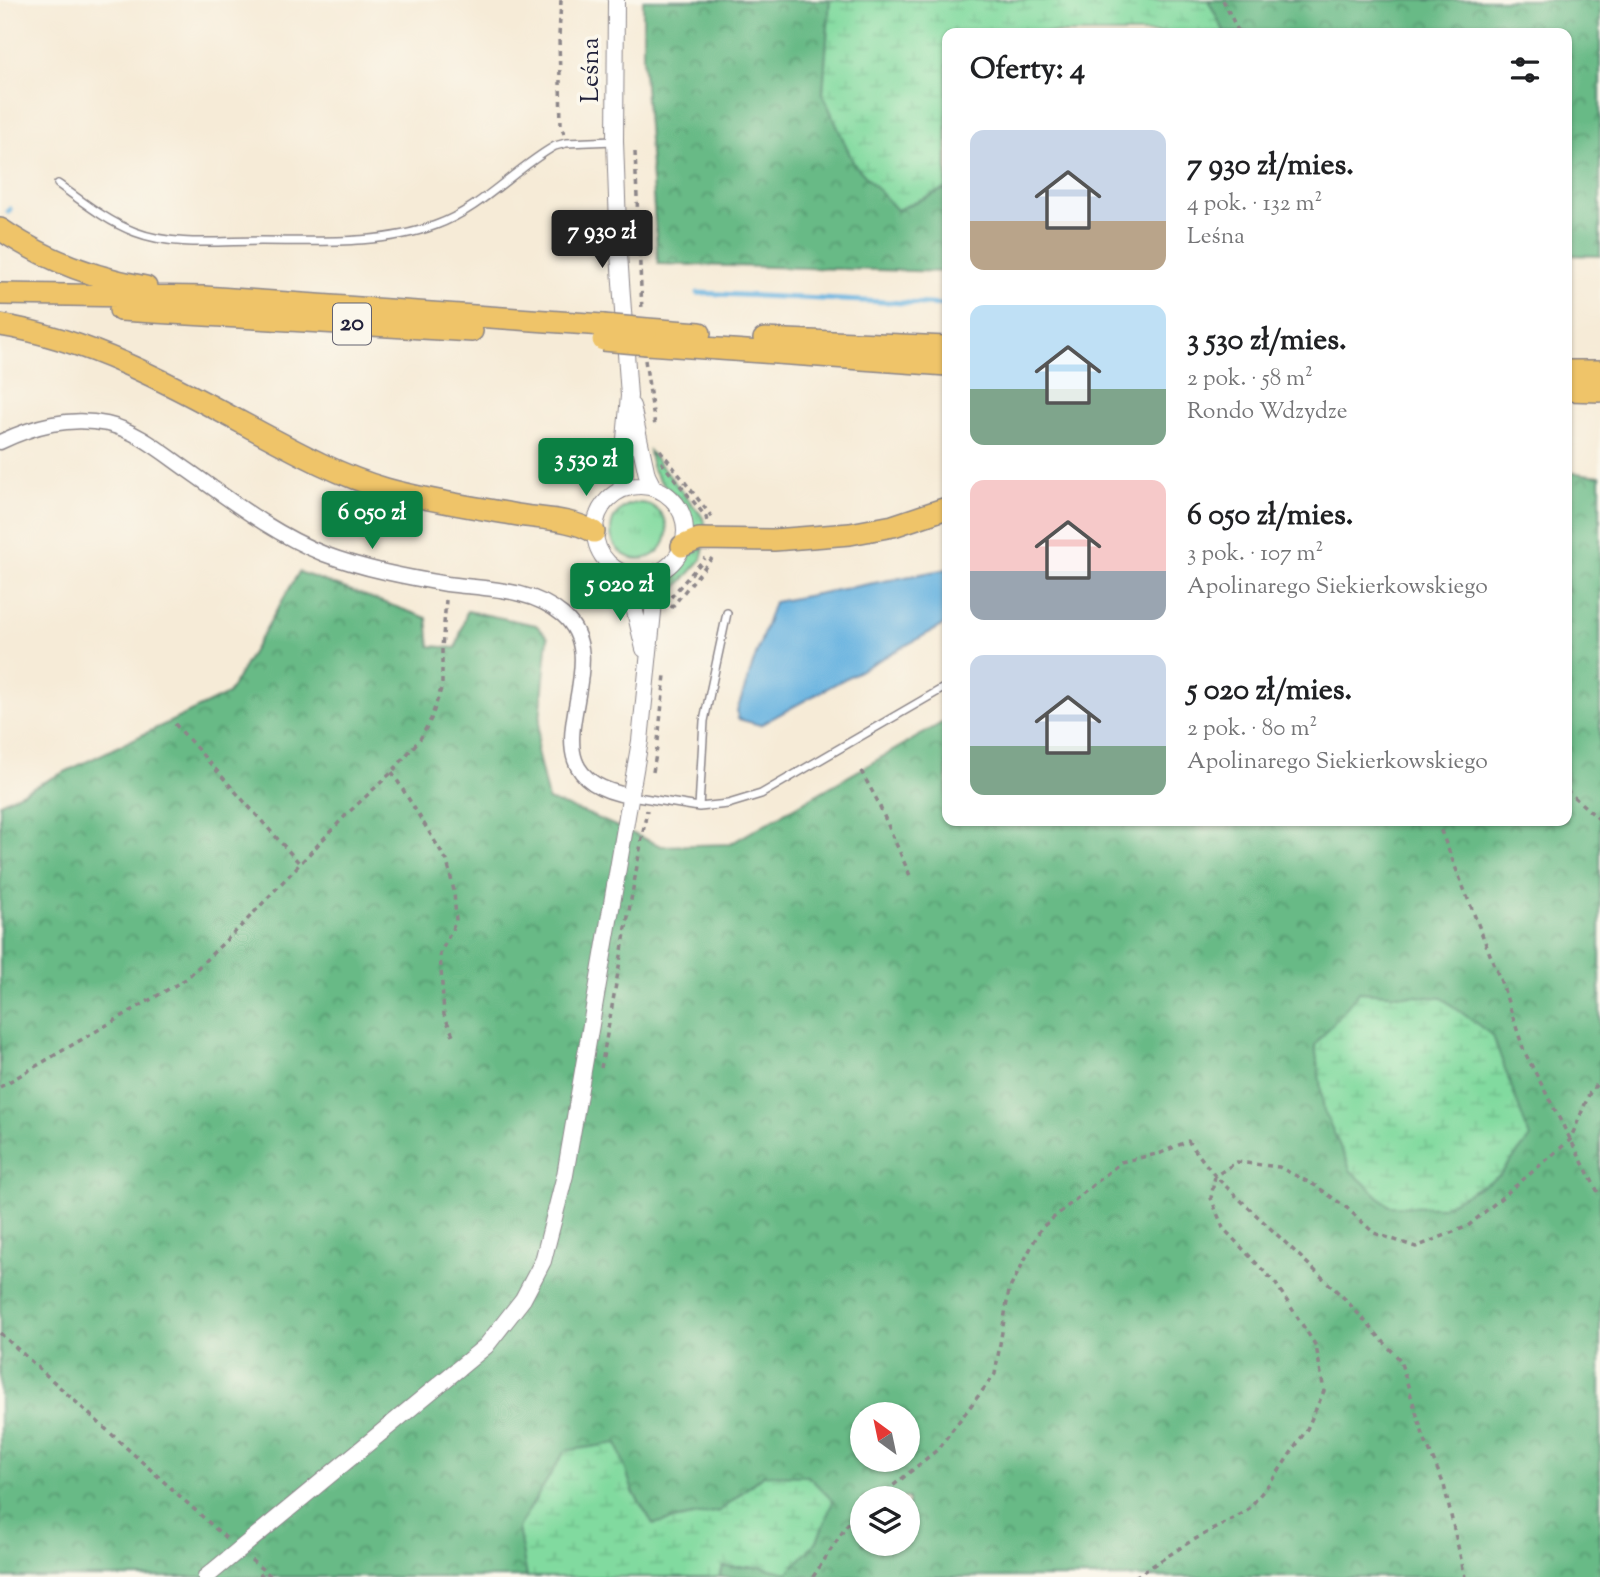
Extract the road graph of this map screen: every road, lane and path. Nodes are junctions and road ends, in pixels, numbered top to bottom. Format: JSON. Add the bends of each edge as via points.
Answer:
{"nodes":[{"id":1,"x":561,"y":0,"type":"edge"},
{"id":2,"x":616,"y":0,"type":"edge"},
{"id":3,"x":1223,"y":0,"type":"edge"},
{"id":4,"x":1237,"y":28,"type":"edge"},
{"id":5,"x":615,"y":141,"type":"junction"},
{"id":6,"x":566,"y":143,"type":"junction"},
{"id":7,"x":58,"y":184,"type":"dead end"},
{"id":8,"x":0,"y":229,"type":"edge"},
{"id":9,"x":0,"y":294,"type":"edge"},
{"id":10,"x":204,"y":297,"type":"junction"},
{"id":11,"x":0,"y":308,"type":"edge"},
{"id":12,"x":0,"y":325,"type":"edge"},
{"id":13,"x":603,"y":332,"type":"junction"},
{"id":14,"x":647,"y":336,"type":"junction"},
{"id":15,"x":942,"y":346,"type":"edge"},
{"id":16,"x":942,"y":365,"type":"edge"},
{"id":17,"x":1572,"y":371,"type":"edge"},
{"id":18,"x":1600,"y":372,"type":"edge"},
{"id":19,"x":1572,"y":390,"type":"edge"},
{"id":20,"x":1600,"y":391,"type":"edge"},
{"id":21,"x":629,"y":396,"type":"junction"},
{"id":22,"x":0,"y":442,"type":"edge"},
{"id":23,"x":653,"y":487,"type":"junction"},
{"id":24,"x":620,"y":490,"type":"junction"},
{"id":25,"x":942,"y":510,"type":"edge"},
{"id":26,"x":594,"y":532,"type":"junction"},
{"id":27,"x":682,"y":546,"type":"junction"},
{"id":28,"x":715,"y":554,"type":"dead end"},
{"id":29,"x":657,"y":572,"type":"junction"},
{"id":30,"x":626,"y":574,"type":"junction"},
{"id":31,"x":448,"y":584,"type":"junction"},
{"id":32,"x":727,"y":613,"type":"dead end"},
{"id":33,"x":668,"y":615,"type":"dead end"},
{"id":34,"x":646,"y":662,"type":"junction"},
{"id":35,"x":666,"y":665,"type":"dead end"},
{"id":36,"x":942,"y":689,"type":"edge"},
{"id":37,"x":175,"y":724,"type":"dead end"},
{"id":38,"x":861,"y":771,"type":"dead end"},
{"id":39,"x":392,"y":772,"type":"junction"},
{"id":40,"x":1572,"y":795,"type":"edge"},
{"id":41,"x":631,"y":796,"type":"junction"},
{"id":42,"x":648,"y":799,"type":"junction"},
{"id":43,"x":699,"y":807,"type":"junction"},
{"id":44,"x":1600,"y":820,"type":"edge"},
{"id":45,"x":1439,"y":826,"type":"edge"},
{"id":46,"x":301,"y":865,"type":"junction"},
{"id":47,"x":911,"y":878,"type":"dead end"},
{"id":48,"x":454,"y":1037,"type":"dead end"},
{"id":49,"x":598,"y":1074,"type":"dead end"},
{"id":50,"x":1600,"y":1081,"type":"edge"},
{"id":51,"x":0,"y":1087,"type":"edge"},
{"id":52,"x":1570,"y":1140,"type":"junction"},
{"id":53,"x":1216,"y":1176,"type":"junction"},
{"id":54,"x":1600,"y":1196,"type":"edge"},
{"id":55,"x":0,"y":1333,"type":"edge"},
{"id":56,"x":893,"y":1486,"type":"edge"},
{"id":57,"x":850,"y":1521,"type":"edge"},
{"id":58,"x":239,"y":1549,"type":"junction"},
{"id":59,"x":265,"y":1571,"type":"junction"},
{"id":60,"x":206,"y":1577,"type":"edge"},
{"id":61,"x":259,"y":1577,"type":"edge"},
{"id":62,"x":272,"y":1577,"type":"edge"},
{"id":63,"x":813,"y":1577,"type":"edge"},
{"id":64,"x":1135,"y":1577,"type":"edge"},
{"id":65,"x":1465,"y":1577,"type":"edge"}],
"edges":[{"from":1,"to":6,"type":"path","via":[[561,125]]},
{"from":2,"to":5,"type":"street","name":"Leśna"},
{"from":3,"to":4,"type":"path"},
{"from":5,"to":6,"type":"lane"},
{"from":5,"to":21,"type":"street","name":"Leśna"},
{"from":6,"to":7,"type":"lane","via":[[537,157],[450,219],[421,230],[367,238],[216,242],[156,238],[117,224]]},
{"from":8,"to":10,"type":"main road","via":[[76,269]]},
{"from":9,"to":10,"type":"main road","number":"20"},
{"from":10,"to":13,"type":"main road","number":"20"},
{"from":11,"to":13,"type":"main road","number":"20"},
{"from":12,"to":26,"type":"main road","via":[[54,337],[124,364],[334,470],[387,489],[585,526]]},
{"from":13,"to":14,"type":"main road","number":"20","bridge":true},
{"from":14,"to":15,"type":"main road","number":"20"},
{"from":14,"to":16,"type":"main road","number":"20"},
{"from":17,"to":18,"type":"main road"},
{"from":19,"to":20,"type":"main road"},
{"from":21,"to":23,"type":"street"},
{"from":21,"to":24,"type":"street","via":[[625,475]]},
{"from":22,"to":31,"type":"street","via":[[51,423],[80,421],[115,427],[142,438],[287,537],[357,565]]},
{"from":23,"to":24,"type":"street"},
{"from":23,"to":27,"type":"street","via":[[666,494],[680,512]]},
{"from":24,"to":26,"type":"street","via":[[599,511]]},
{"from":25,"to":27,"type":"main road","via":[[850,534],[699,539]]},
{"from":26,"to":30,"type":"street","via":[[602,556]]},
{"from":27,"to":29,"type":"street","via":[[670,564]]},
{"from":28,"to":33,"type":"path"},
{"from":29,"to":30,"type":"street"},
{"from":29,"to":34,"type":"street"},
{"from":30,"to":34,"type":"street"},
{"from":31,"to":39,"type":"path","via":[[442,686],[420,739]]},
{"from":31,"to":41,"type":"street","via":[[536,598],[565,617],[578,637],[582,655],[571,735],[576,763],[593,785]]},
{"from":32,"to":43,"type":"lane","via":[[704,721]]},
{"from":34,"to":41,"type":"street"},
{"from":35,"to":42,"type":"path"},
{"from":36,"to":43,"type":"lane","via":[[761,794]]},
{"from":37,"to":46,"type":"path"},
{"from":38,"to":47,"type":"path"},
{"from":39,"to":46,"type":"path"},
{"from":39,"to":48,"type":"path","via":[[447,861],[457,921],[440,954],[444,1015]]},
{"from":40,"to":44,"type":"path"},
{"from":41,"to":42,"type":"lane"},
{"from":41,"to":58,"type":"street","via":[[565,1175],[543,1261],[523,1299],[486,1346]]},
{"from":42,"to":43,"type":"lane"},
{"from":42,"to":49,"type":"path"},
{"from":45,"to":52,"type":"path","via":[[1524,1051]]},
{"from":46,"to":51,"type":"path","via":[[186,979]]},
{"from":50,"to":52,"type":"path","via":[[1590,1092]]},
{"from":52,"to":53,"type":"path","via":[[1468,1226],[1416,1247],[1374,1233],[1316,1186],[1279,1167],[1237,1162]]},
{"from":52,"to":54,"type":"path"},
{"from":53,"to":56,"type":"path","via":[[1188,1142],[1122,1162],[1041,1228],[1009,1290],[995,1374],[937,1450]]},
{"from":53,"to":64,"type":"path","via":[[1211,1198],[1223,1228],[1276,1284],[1316,1346],[1324,1391],[1307,1429],[1247,1511]]},
{"from":53,"to":65,"type":"path","via":[[1345,1299],[1400,1360],[1444,1485]]},
{"from":55,"to":58,"type":"path"},
{"from":57,"to":63,"type":"path"},
{"from":58,"to":59,"type":"path"},
{"from":58,"to":60,"type":"street"},
{"from":59,"to":61,"type":"path"},
{"from":59,"to":62,"type":"path"}]}
